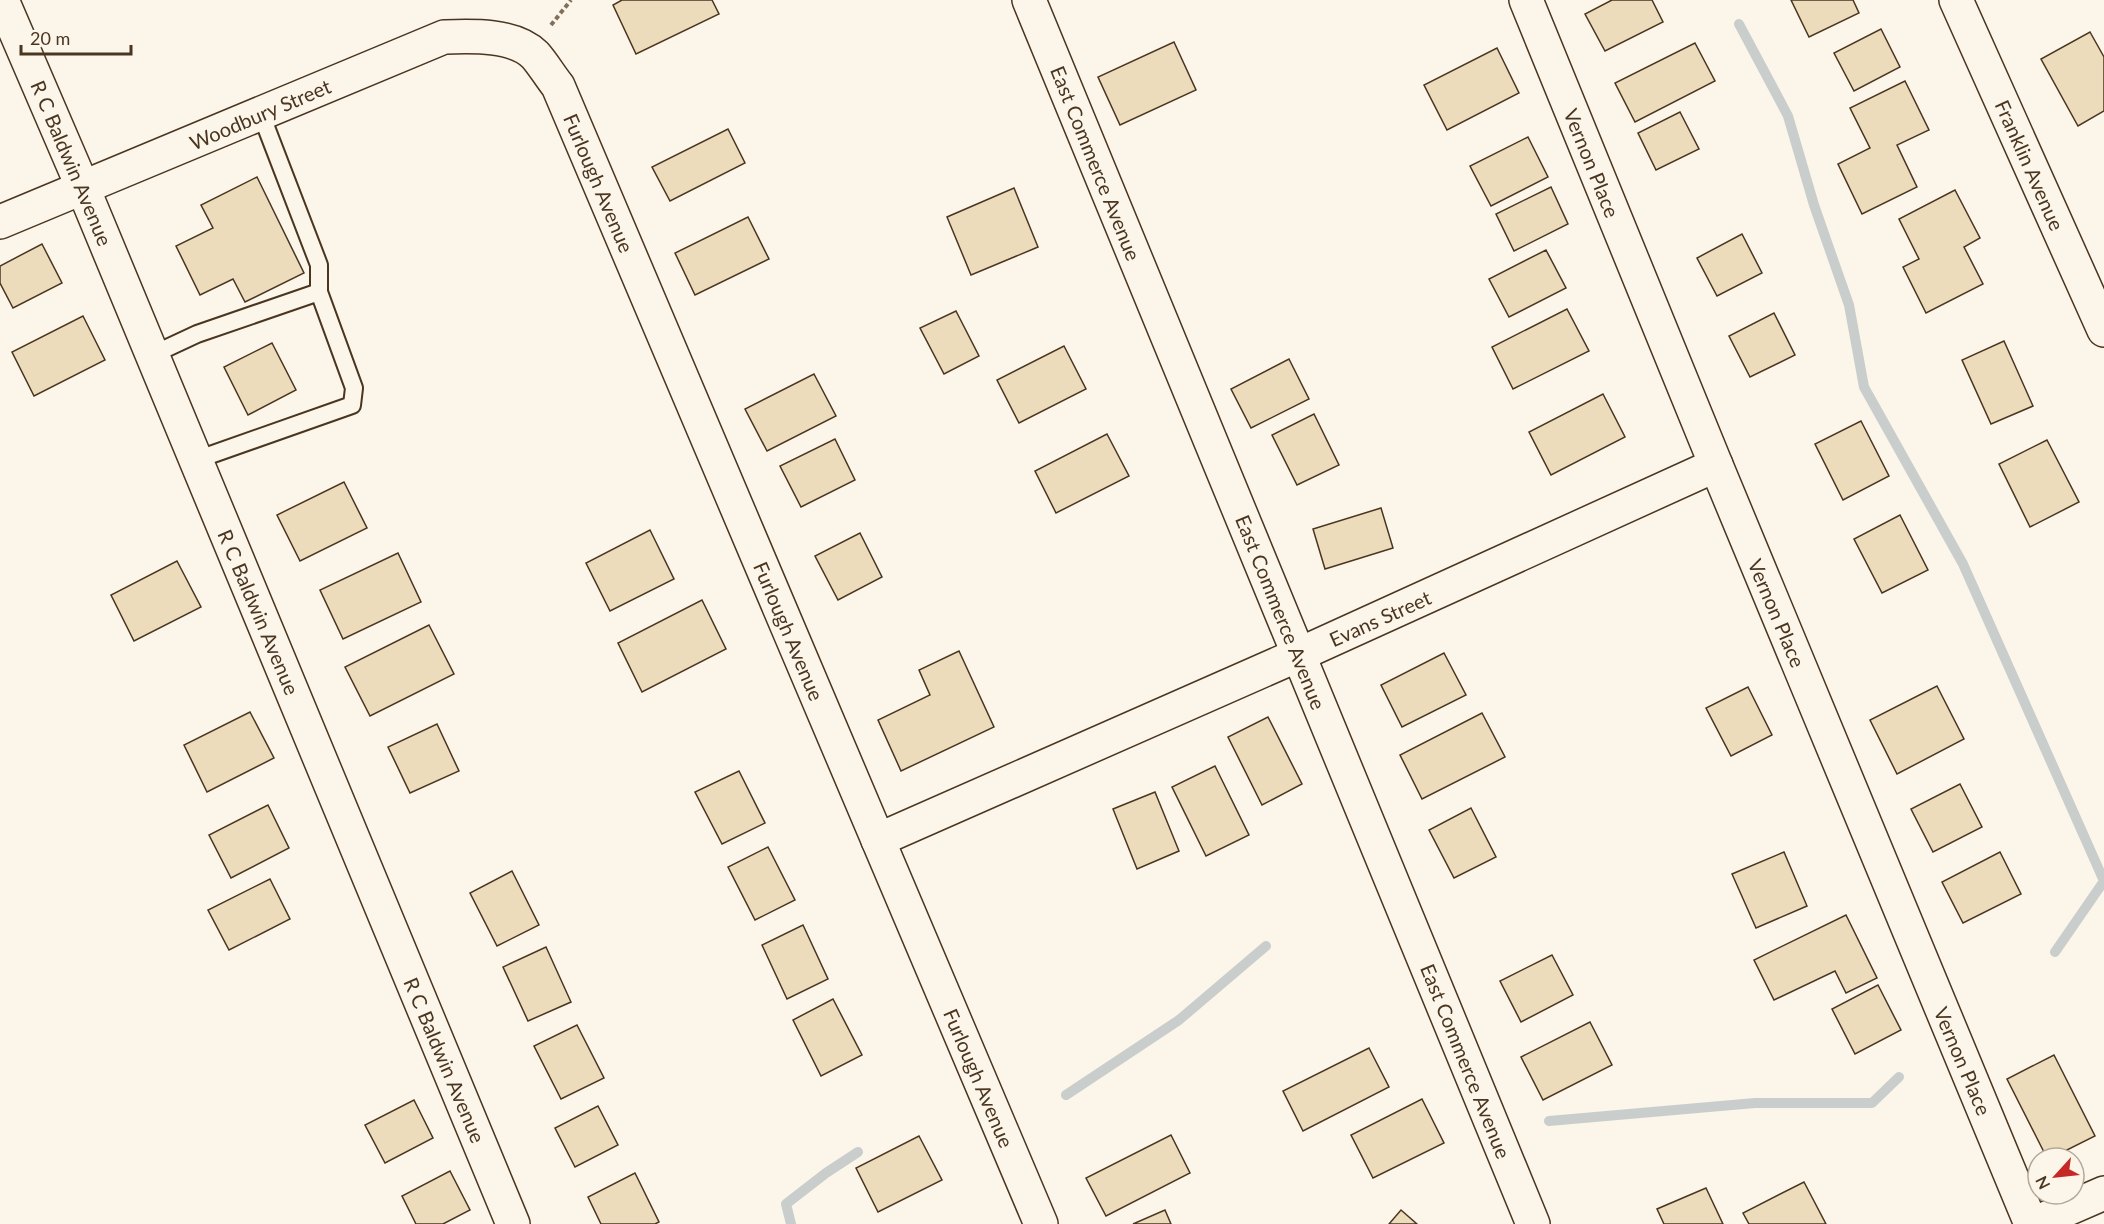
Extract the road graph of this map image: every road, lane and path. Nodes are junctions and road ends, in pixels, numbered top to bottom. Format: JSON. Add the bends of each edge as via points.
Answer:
{"nodes":[{"id":1,"x":2,"y":0,"type":"edge"},
{"id":2,"x":1029,"y":0,"type":"edge"},
{"id":3,"x":1526,"y":0,"type":"edge"},
{"id":4,"x":1956,"y":0,"type":"edge"},
{"id":5,"x":524,"y":46,"type":"joint"},
{"id":6,"x":261,"y":114,"type":"junction"},
{"id":7,"x":83,"y":188,"type":"junction"},
{"id":8,"x":0,"y":222,"type":"edge"},
{"id":9,"x":320,"y":292,"type":"junction"},
{"id":10,"x":2104,"y":330,"type":"edge"},
{"id":11,"x":152,"y":355,"type":"junction"},
{"id":12,"x":196,"y":460,"type":"junction"},
{"id":13,"x":1716,"y":465,"type":"junction"},
{"id":14,"x":1298,"y":655,"type":"junction"},
{"id":15,"x":878,"y":840,"type":"junction"},
{"id":16,"x":2104,"y":1192,"type":"edge"},
{"id":17,"x":513,"y":1224,"type":"edge"},
{"id":18,"x":1041,"y":1224,"type":"edge"},
{"id":19,"x":1533,"y":1224,"type":"edge"},
{"id":20,"x":2032,"y":1224,"type":"edge"}],
"edges":[{"from":1,"to":7,"type":"street","name":"R C Baldwin Avenue"},
{"from":2,"to":14,"type":"street","name":"East Commerce Avenue"},
{"from":3,"to":13,"type":"street","name":"Vernon Place"},
{"from":4,"to":10,"type":"street","name":"Franklin Avenue"},
{"from":5,"to":6,"type":"street","name":"Woodbury Street","via":[[483,36],[444,37]]},
{"from":5,"to":15,"type":"street","name":"Furlough Avenue","via":[[558,86]]},
{"from":6,"to":7,"type":"street","name":"Woodbury Street"},
{"from":6,"to":9,"type":"lane","via":[[319,265]]},
{"from":7,"to":8,"type":"street","name":"Woodbury Street"},
{"from":7,"to":11,"type":"street","name":"R C Baldwin Avenue"},
{"from":9,"to":11,"type":"lane","via":[[197,334]]},
{"from":9,"to":12,"type":"lane","via":[[354,388],[352,405]]},
{"from":11,"to":12,"type":"street","name":"R C Baldwin Avenue"},
{"from":12,"to":17,"type":"street","name":"R C Baldwin Avenue"},
{"from":13,"to":14,"type":"street","name":"Evans Street"},
{"from":13,"to":20,"type":"street","name":"Vernon Place"},
{"from":14,"to":15,"type":"street","name":"Evans Street"},
{"from":14,"to":19,"type":"street","name":"East Commerce Avenue"},
{"from":15,"to":18,"type":"street","name":"Furlough Avenue"},
{"from":16,"to":20,"type":"street"}]}
